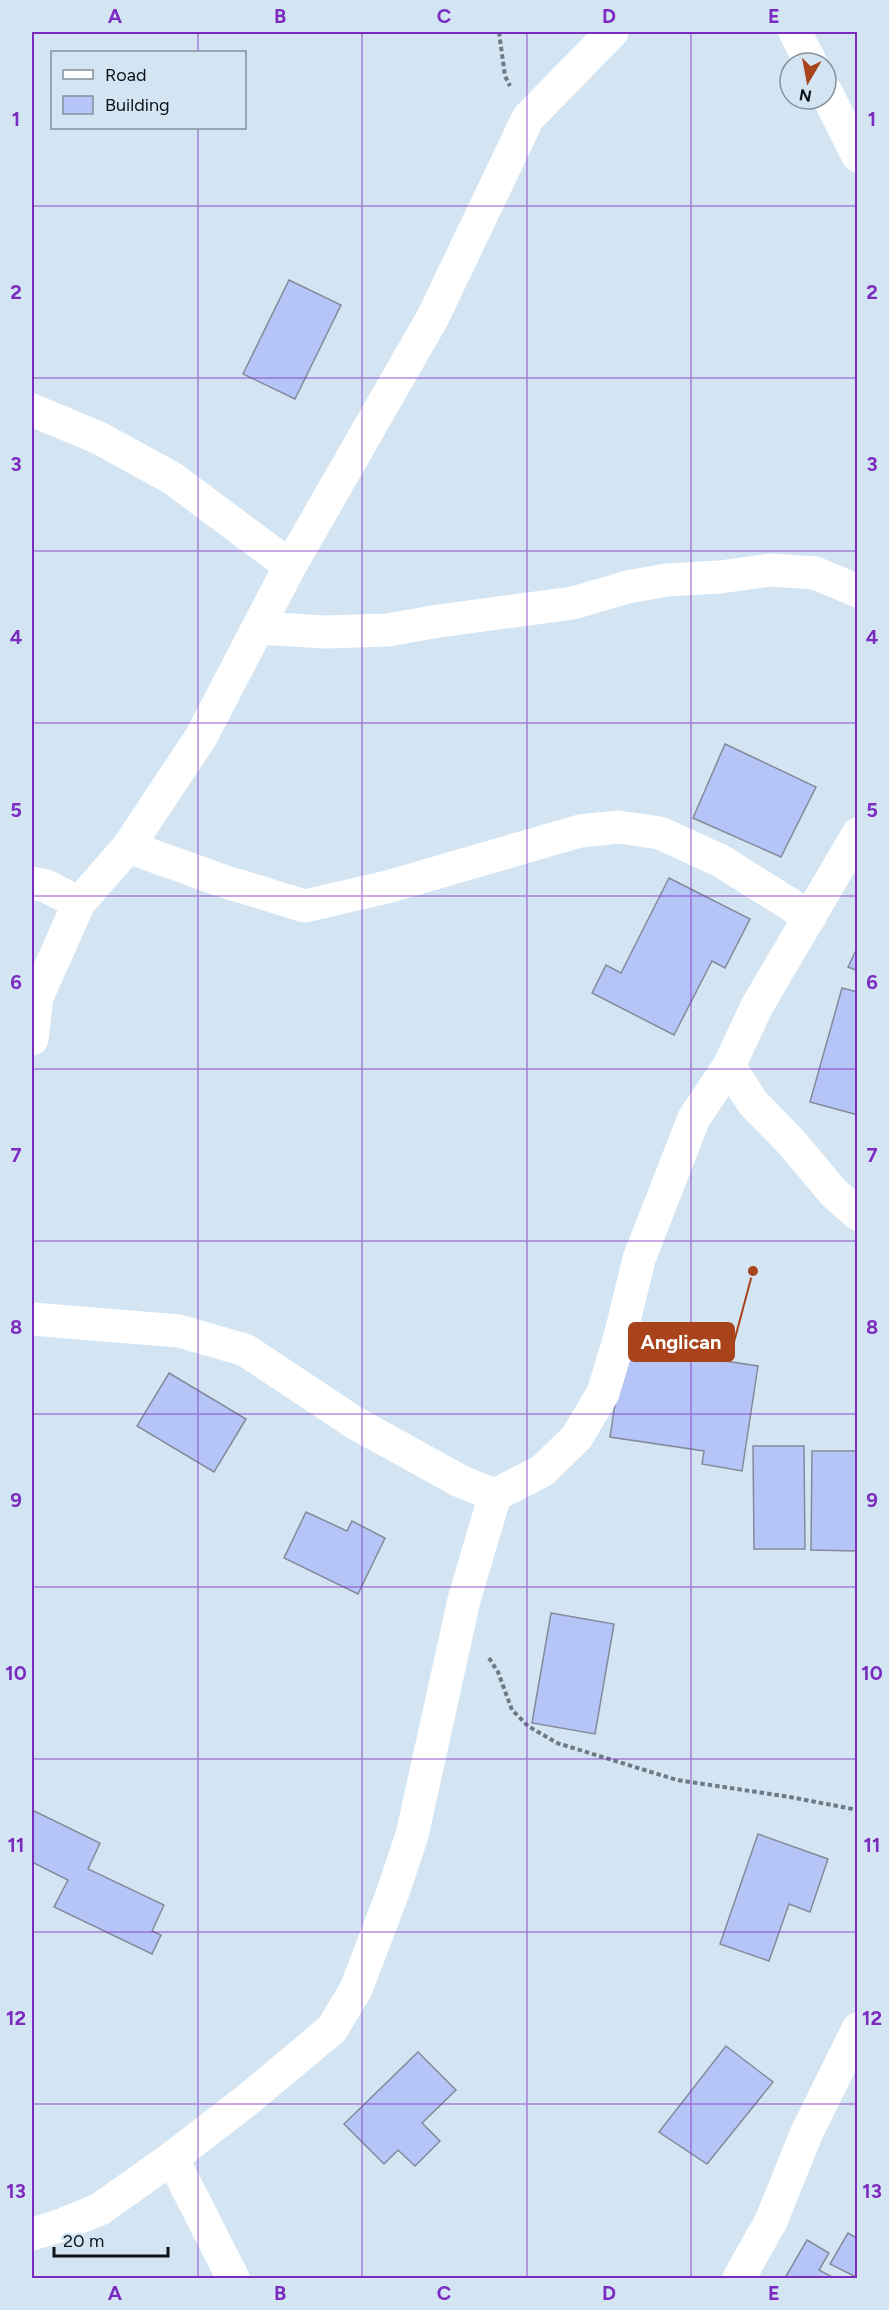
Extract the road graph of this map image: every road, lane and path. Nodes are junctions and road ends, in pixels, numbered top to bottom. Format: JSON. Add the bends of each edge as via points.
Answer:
{"nodes":[{"id":1,"x":499,"y":32,"type":"edge"},
{"id":2,"x":612,"y":32,"type":"edge"},
{"id":3,"x":795,"y":32,"type":"edge"},
{"id":4,"x":805,"y":51,"type":"edge"},
{"id":5,"x":836,"y":111,"type":"edge"},
{"id":6,"x":528,"y":118,"type":"junction"},
{"id":7,"x":858,"y":156,"type":"edge"},
{"id":8,"x":32,"y":410,"type":"edge"},
{"id":9,"x":290,"y":566,"type":"junction"},
{"id":10,"x":858,"y":591,"type":"edge"},
{"id":11,"x":259,"y":628,"type":"junction"},
{"id":12,"x":858,"y":834,"type":"edge"},
{"id":13,"x":128,"y":846,"type":"junction"},
{"id":14,"x":32,"y":883,"type":"edge"},
{"id":15,"x":79,"y":903,"type":"junction"},
{"id":16,"x":810,"y":917,"type":"junction"},
{"id":17,"x":32,"y":1039,"type":"edge"},
{"id":18,"x":729,"y":1066,"type":"junction"},
{"id":19,"x":858,"y":1214,"type":"edge"},
{"id":20,"x":32,"y":1319,"type":"edge"},
{"id":21,"x":495,"y":1494,"type":"junction"},
{"id":22,"x":487,"y":1655,"type":"dead end"},
{"id":23,"x":858,"y":1810,"type":"edge"},
{"id":24,"x":858,"y":2029,"type":"edge"},
{"id":25,"x":172,"y":2158,"type":"junction"},
{"id":26,"x":32,"y":2234,"type":"edge"},
{"id":27,"x":233,"y":2278,"type":"edge"},
{"id":28,"x":739,"y":2278,"type":"edge"}],
"edges":[{"from":1,"to":6,"type":"path","via":[[505,76]]},
{"from":2,"to":6,"type":"street"},
{"from":3,"to":4,"type":"street"},
{"from":5,"to":7,"type":"street"},
{"from":6,"to":9,"type":"street","via":[[433,317]]},
{"from":8,"to":9,"type":"street","via":[[99,438],[172,478]]},
{"from":9,"to":11,"type":"street"},
{"from":10,"to":11,"type":"street","via":[[815,573],[771,570],[666,580],[573,603],[387,630]]},
{"from":11,"to":13,"type":"street","via":[[201,737]]},
{"from":12,"to":16,"type":"street"},
{"from":13,"to":15,"type":"street"},
{"from":13,"to":16,"type":"street","via":[[305,906],[387,887],[580,831],[618,827],[660,833],[721,861]]},
{"from":14,"to":15,"type":"street","via":[[46,885]]},
{"from":15,"to":17,"type":"street","via":[[37,997]]},
{"from":16,"to":18,"type":"street","via":[[757,1006]]},
{"from":18,"to":19,"type":"street","via":[[753,1103],[834,1193]]},
{"from":18,"to":21,"type":"street","via":[[694,1118],[662,1196],[639,1259],[603,1393],[577,1437],[542,1471]]},
{"from":20,"to":21,"type":"street","via":[[179,1331],[245,1350],[355,1423],[460,1481]]},
{"from":21,"to":25,"type":"street","via":[[464,1600],[412,1835],[356,1989],[332,2029]]},
{"from":22,"to":23,"type":"path","via":[[512,1710],[528,1726],[557,1743],[677,1780]]},
{"from":24,"to":28,"type":"street","via":[[807,2132],[771,2221]]},
{"from":25,"to":26,"type":"street","via":[[100,2209]]},
{"from":25,"to":27,"type":"street"}]}
